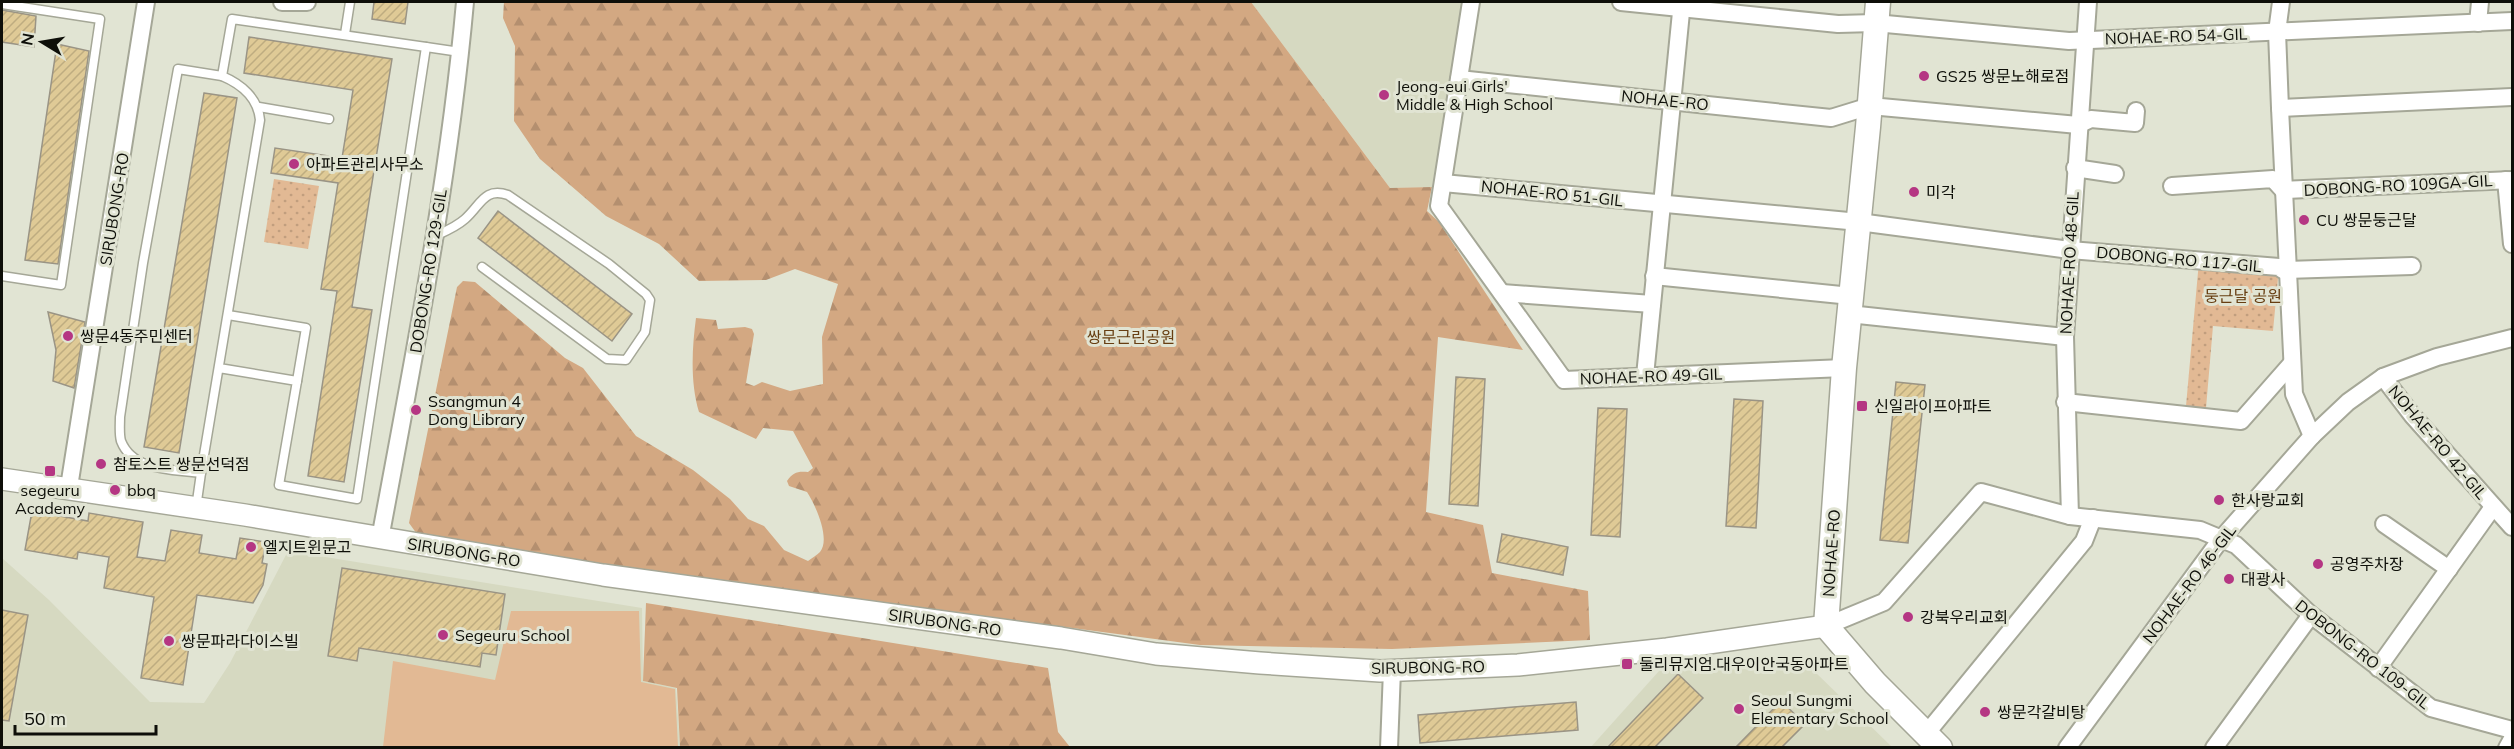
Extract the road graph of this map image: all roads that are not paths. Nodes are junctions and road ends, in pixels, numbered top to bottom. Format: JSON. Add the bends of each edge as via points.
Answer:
{"nodes":[{"id":1,"x":146,"y":2,"type":"edge"},
{"id":2,"x":282,"y":2,"type":"edge"},
{"id":3,"x":307,"y":2,"type":"edge"},
{"id":4,"x":350,"y":2,"type":"edge"},
{"id":5,"x":465,"y":2,"type":"edge"},
{"id":6,"x":1471,"y":2,"type":"edge"},
{"id":7,"x":1622,"y":2,"type":"edge"},
{"id":8,"x":2088,"y":2,"type":"edge"},
{"id":9,"x":2281,"y":2,"type":"edge"},
{"id":10,"x":2480,"y":2,"type":"edge"},
{"id":11,"x":2,"y":4,"type":"edge"},
{"id":12,"x":1682,"y":5,"type":"edge"},
{"id":13,"x":1877,"y":12,"type":"edge"},
{"id":14,"x":2512,"y":21,"type":"edge"},
{"id":15,"x":2478,"y":23,"type":"junction"},
{"id":16,"x":2277,"y":32,"type":"junction"},
{"id":17,"x":345,"y":34,"type":"junction"},
{"id":18,"x":2084,"y":39,"type":"junction"},
{"id":19,"x":426,"y":47,"type":"junction"},
{"id":20,"x":460,"y":52,"type":"junction"},
{"id":21,"x":222,"y":76,"type":"junction"},
{"id":22,"x":1459,"y":79,"type":"junction"},
{"id":23,"x":2512,"y":97,"type":"edge"},
{"id":24,"x":1673,"y":101,"type":"junction"},
{"id":25,"x":1870,"y":106,"type":"junction"},
{"id":26,"x":259,"y":107,"type":"junction"},
{"id":27,"x":2280,"y":108,"type":"junction"},
{"id":28,"x":2136,"y":111,"type":"dead end"},
{"id":29,"x":329,"y":119,"type":"dead end"},
{"id":30,"x":2078,"y":125,"type":"junction"},
{"id":31,"x":2075,"y":168,"type":"junction"},
{"id":32,"x":2115,"y":174,"type":"dead end"},
{"id":33,"x":2509,"y":180,"type":"edge"},
{"id":34,"x":1443,"y":183,"type":"junction"},
{"id":35,"x":2172,"y":186,"type":"dead end"},
{"id":36,"x":2283,"y":190,"type":"junction"},
{"id":37,"x":1661,"y":203,"type":"junction"},
{"id":38,"x":1859,"y":222,"type":"junction"},
{"id":39,"x":435,"y":236,"type":"junction"},
{"id":40,"x":2512,"y":244,"type":"edge"},
{"id":41,"x":2070,"y":250,"type":"junction"},
{"id":42,"x":2412,"y":266,"type":"dead end"},
{"id":43,"x":482,"y":267,"type":"dead end"},
{"id":44,"x":2287,"y":270,"type":"junction"},
{"id":45,"x":2,"y":276,"type":"edge"},
{"id":46,"x":1654,"y":276,"type":"junction"},
{"id":47,"x":1502,"y":293,"type":"junction"},
{"id":48,"x":1652,"y":304,"type":"junction"},
{"id":49,"x":1850,"y":305,"type":"junction"},
{"id":50,"x":228,"y":315,"type":"junction"},
{"id":51,"x":2064,"y":337,"type":"junction"},
{"id":52,"x":2512,"y":338,"type":"edge"},
{"id":53,"x":2292,"y":363,"type":"junction"},
{"id":54,"x":219,"y":368,"type":"junction"},
{"id":55,"x":1844,"y":368,"type":"junction"},
{"id":56,"x":1645,"y":376,"type":"junction"},
{"id":57,"x":2383,"y":378,"type":"junction"},
{"id":58,"x":297,"y":381,"type":"junction"},
{"id":59,"x":2066,"y":402,"type":"junction"},
{"id":60,"x":2312,"y":436,"type":"junction"},
{"id":61,"x":201,"y":473,"type":"junction"},
{"id":62,"x":2,"y":479,"type":"edge"},
{"id":63,"x":69,"y":488,"type":"junction"},
{"id":64,"x":2493,"y":507,"type":"junction"},
{"id":65,"x":196,"y":508,"type":"junction"},
{"id":66,"x":2070,"y":516,"type":"junction"},
{"id":67,"x":2094,"y":519,"type":"junction"},
{"id":68,"x":2384,"y":524,"type":"dead end"},
{"id":69,"x":2512,"y":527,"type":"edge"},
{"id":70,"x":380,"y":538,"type":"junction"},
{"id":71,"x":2221,"y":539,"type":"junction"},
{"id":72,"x":2449,"y":568,"type":"junction"},
{"id":73,"x":2311,"y":615,"type":"junction"},
{"id":74,"x":1826,"y":626,"type":"junction"},
{"id":75,"x":2378,"y":668,"type":"junction"},
{"id":76,"x":1392,"y":670,"type":"junction"},
{"id":77,"x":2512,"y":730,"type":"edge"},
{"id":78,"x":2512,"y":739,"type":"edge"},
{"id":79,"x":1933,"y":740,"type":"edge"},
{"id":80,"x":1389,"y":747,"type":"edge"},
{"id":81,"x":2067,"y":747,"type":"edge"},
{"id":82,"x":2214,"y":747,"type":"edge"},
{"id":83,"x":2507,"y":747,"type":"edge"}],
"edges":[{"from":1,"to":63,"type":"street","name":"SIRUBONG-RO"},
{"from":2,"to":3,"type":"street"},
{"from":4,"to":17,"type":"lane"},
{"from":5,"to":20,"type":"street","name":"DOBONG-RO 129-GIL"},
{"from":6,"to":22,"type":"street","name":"NOHAE-RO 49-GIL"},
{"from":7,"to":12,"type":"street","name":"NOHAE-RO 54-GIL"},
{"from":8,"to":18,"type":"street","name":"NOHAE-RO 48-GIL"},
{"from":9,"to":16,"type":"street","name":"DOBONG-RO 117-GIL"},
{"from":10,"to":15,"type":"street"},
{"from":11,"to":45,"type":"lane","via":[[100,19],[61,285]]},
{"from":12,"to":13,"type":"street","name":"NOHAE-RO 54-GIL","via":[[1838,24]]},
{"from":12,"to":24,"type":"street"},
{"from":13,"to":18,"type":"street","name":"NOHAE-RO 54-GIL","via":[[2069,41]]},
{"from":13,"to":25,"type":"main road","name":"NOHAE-RO"},
{"from":14,"to":15,"type":"street","name":"NOHAE-RO 54-GIL"},
{"from":15,"to":16,"type":"street","name":"NOHAE-RO 54-GIL"},
{"from":16,"to":18,"type":"street","name":"NOHAE-RO 54-GIL"},
{"from":16,"to":27,"type":"street","name":"DOBONG-RO 117-GIL"},
{"from":17,"to":19,"type":"lane"},
{"from":17,"to":21,"type":"lane","via":[[232,19]]},
{"from":18,"to":30,"type":"street","name":"NOHAE-RO 48-GIL"},
{"from":19,"to":20,"type":"lane"},
{"from":19,"to":58,"type":"lane","via":[[357,499],[279,485]]},
{"from":20,"to":39,"type":"street","name":"DOBONG-RO 129-GIL"},
{"from":21,"to":26,"type":"lane","via":[[239,83]]},
{"from":21,"to":61,"type":"lane","via":[[178,69],[120,417],[120,439],[132,457],[150,466]]},
{"from":22,"to":24,"type":"street","name":"NOHAE-RO"},
{"from":22,"to":34,"type":"street","name":"NOHAE-RO 49-GIL"},
{"from":23,"to":27,"type":"street"},
{"from":24,"to":25,"type":"street","name":"NOHAE-RO","via":[[1832,118]]},
{"from":24,"to":37,"type":"street"},
{"from":25,"to":30,"type":"street","name":"NOHAE-RO"},
{"from":25,"to":38,"type":"main road","name":"NOHAE-RO"},
{"from":26,"to":29,"type":"lane"},
{"from":26,"to":50,"type":"lane"},
{"from":27,"to":36,"type":"street","name":"DOBONG-RO 117-GIL"},
{"from":28,"to":30,"type":"street","via":[[2135,123],[2091,119]]},
{"from":30,"to":31,"type":"street","name":"NOHAE-RO 48-GIL"},
{"from":31,"to":32,"type":"street"},
{"from":31,"to":41,"type":"street","name":"NOHAE-RO 48-GIL"},
{"from":33,"to":36,"type":"street","name":"DOBONG-RO 109GA-GIL"},
{"from":33,"to":40,"type":"street"},
{"from":34,"to":37,"type":"street","name":"NOHAE-RO 51-GIL"},
{"from":34,"to":47,"type":"street","name":"NOHAE-RO 49-GIL","via":[[1439,206]]},
{"from":35,"to":36,"type":"street","via":[[2272,179]]},
{"from":36,"to":44,"type":"street","name":"DOBONG-RO 117-GIL"},
{"from":37,"to":38,"type":"street","name":"NOHAE-RO 51-GIL"},
{"from":37,"to":46,"type":"street"},
{"from":38,"to":41,"type":"street"},
{"from":38,"to":49,"type":"main road","name":"NOHAE-RO"},
{"from":39,"to":43,"type":"lane","via":[[466,218],[491,193],[508,195],[646,294],[650,300],[645,332],[626,360],[607,359]]},
{"from":39,"to":70,"type":"street","name":"DOBONG-RO 129-GIL"},
{"from":41,"to":44,"type":"street","name":"DOBONG-RO 117-GIL"},
{"from":41,"to":51,"type":"street","name":"NOHAE-RO 48-GIL"},
{"from":42,"to":44,"type":"street"},
{"from":44,"to":53,"type":"street","name":"DOBONG-RO 117-GIL"},
{"from":46,"to":48,"type":"street"},
{"from":46,"to":49,"type":"street"},
{"from":47,"to":48,"type":"street"},
{"from":47,"to":56,"type":"street","name":"NOHAE-RO 49-GIL","via":[[1564,380]]},
{"from":48,"to":56,"type":"street"},
{"from":49,"to":51,"type":"street"},
{"from":49,"to":55,"type":"main road","name":"NOHAE-RO"},
{"from":50,"to":54,"type":"lane"},
{"from":50,"to":58,"type":"lane","via":[[306,327]]},
{"from":51,"to":59,"type":"street","name":"NOHAE-RO 48-GIL"},
{"from":52,"to":57,"type":"street","name":"NOHAE-RO 46-GIL","via":[[2437,357]]},
{"from":53,"to":59,"type":"street","via":[[2241,421]]},
{"from":53,"to":60,"type":"street","name":"DOBONG-RO 117-GIL","via":[[2294,394]]},
{"from":54,"to":58,"type":"lane"},
{"from":54,"to":61,"type":"lane"},
{"from":55,"to":56,"type":"street","name":"NOHAE-RO 49-GIL"},
{"from":55,"to":74,"type":"main road","name":"NOHAE-RO"},
{"from":57,"to":60,"type":"street","name":"NOHAE-RO 46-GIL","via":[[2348,402]]},
{"from":57,"to":64,"type":"street","name":"NOHAE-RO 42-GIL"},
{"from":59,"to":66,"type":"street","name":"NOHAE-RO 48-GIL"},
{"from":60,"to":71,"type":"street","name":"NOHAE-RO 46-GIL"},
{"from":61,"to":65,"type":"lane"},
{"from":62,"to":63,"type":"street","name":"SIRUBONG-RO"},
{"from":63,"to":65,"type":"street","name":"SIRUBONG-RO"},
{"from":64,"to":69,"type":"street","name":"NOHAE-RO 42-GIL"},
{"from":64,"to":72,"type":"street","name":"NOHAE-RO 42-GIL"},
{"from":65,"to":70,"type":"street","name":"SIRUBONG-RO"},
{"from":66,"to":67,"type":"street","name":"DOBONG-RO 109-GIL"},
{"from":66,"to":74,"type":"street","name":"DOBONG-RO 109-GIL","via":[[1981,492],[1884,602]]},
{"from":67,"to":71,"type":"street","name":"DOBONG-RO 109-GIL","via":[[2200,530]]},
{"from":67,"to":79,"type":"street","via":[[2084,541]]},
{"from":68,"to":72,"type":"street"},
{"from":70,"to":76,"type":"street","name":"SIRUBONG-RO","via":[[603,575],[1156,654]]},
{"from":71,"to":73,"type":"street","name":"DOBONG-RO 109-GIL","via":[[2236,545]]},
{"from":71,"to":81,"type":"street","name":"NOHAE-RO 46-GIL"},
{"from":72,"to":75,"type":"street","name":"NOHAE-RO 42-GIL"},
{"from":73,"to":75,"type":"street","name":"DOBONG-RO 109-GIL"},
{"from":73,"to":82,"type":"street"},
{"from":74,"to":76,"type":"street","name":"SIRUBONG-RO","via":[[1667,649],[1518,664]]},
{"from":74,"to":79,"type":"main road","via":[[1875,683]]},
{"from":75,"to":77,"type":"street","name":"DOBONG-RO 109-GIL","via":[[2431,708]]},
{"from":76,"to":80,"type":"street"},
{"from":78,"to":83,"type":"street"}]}
